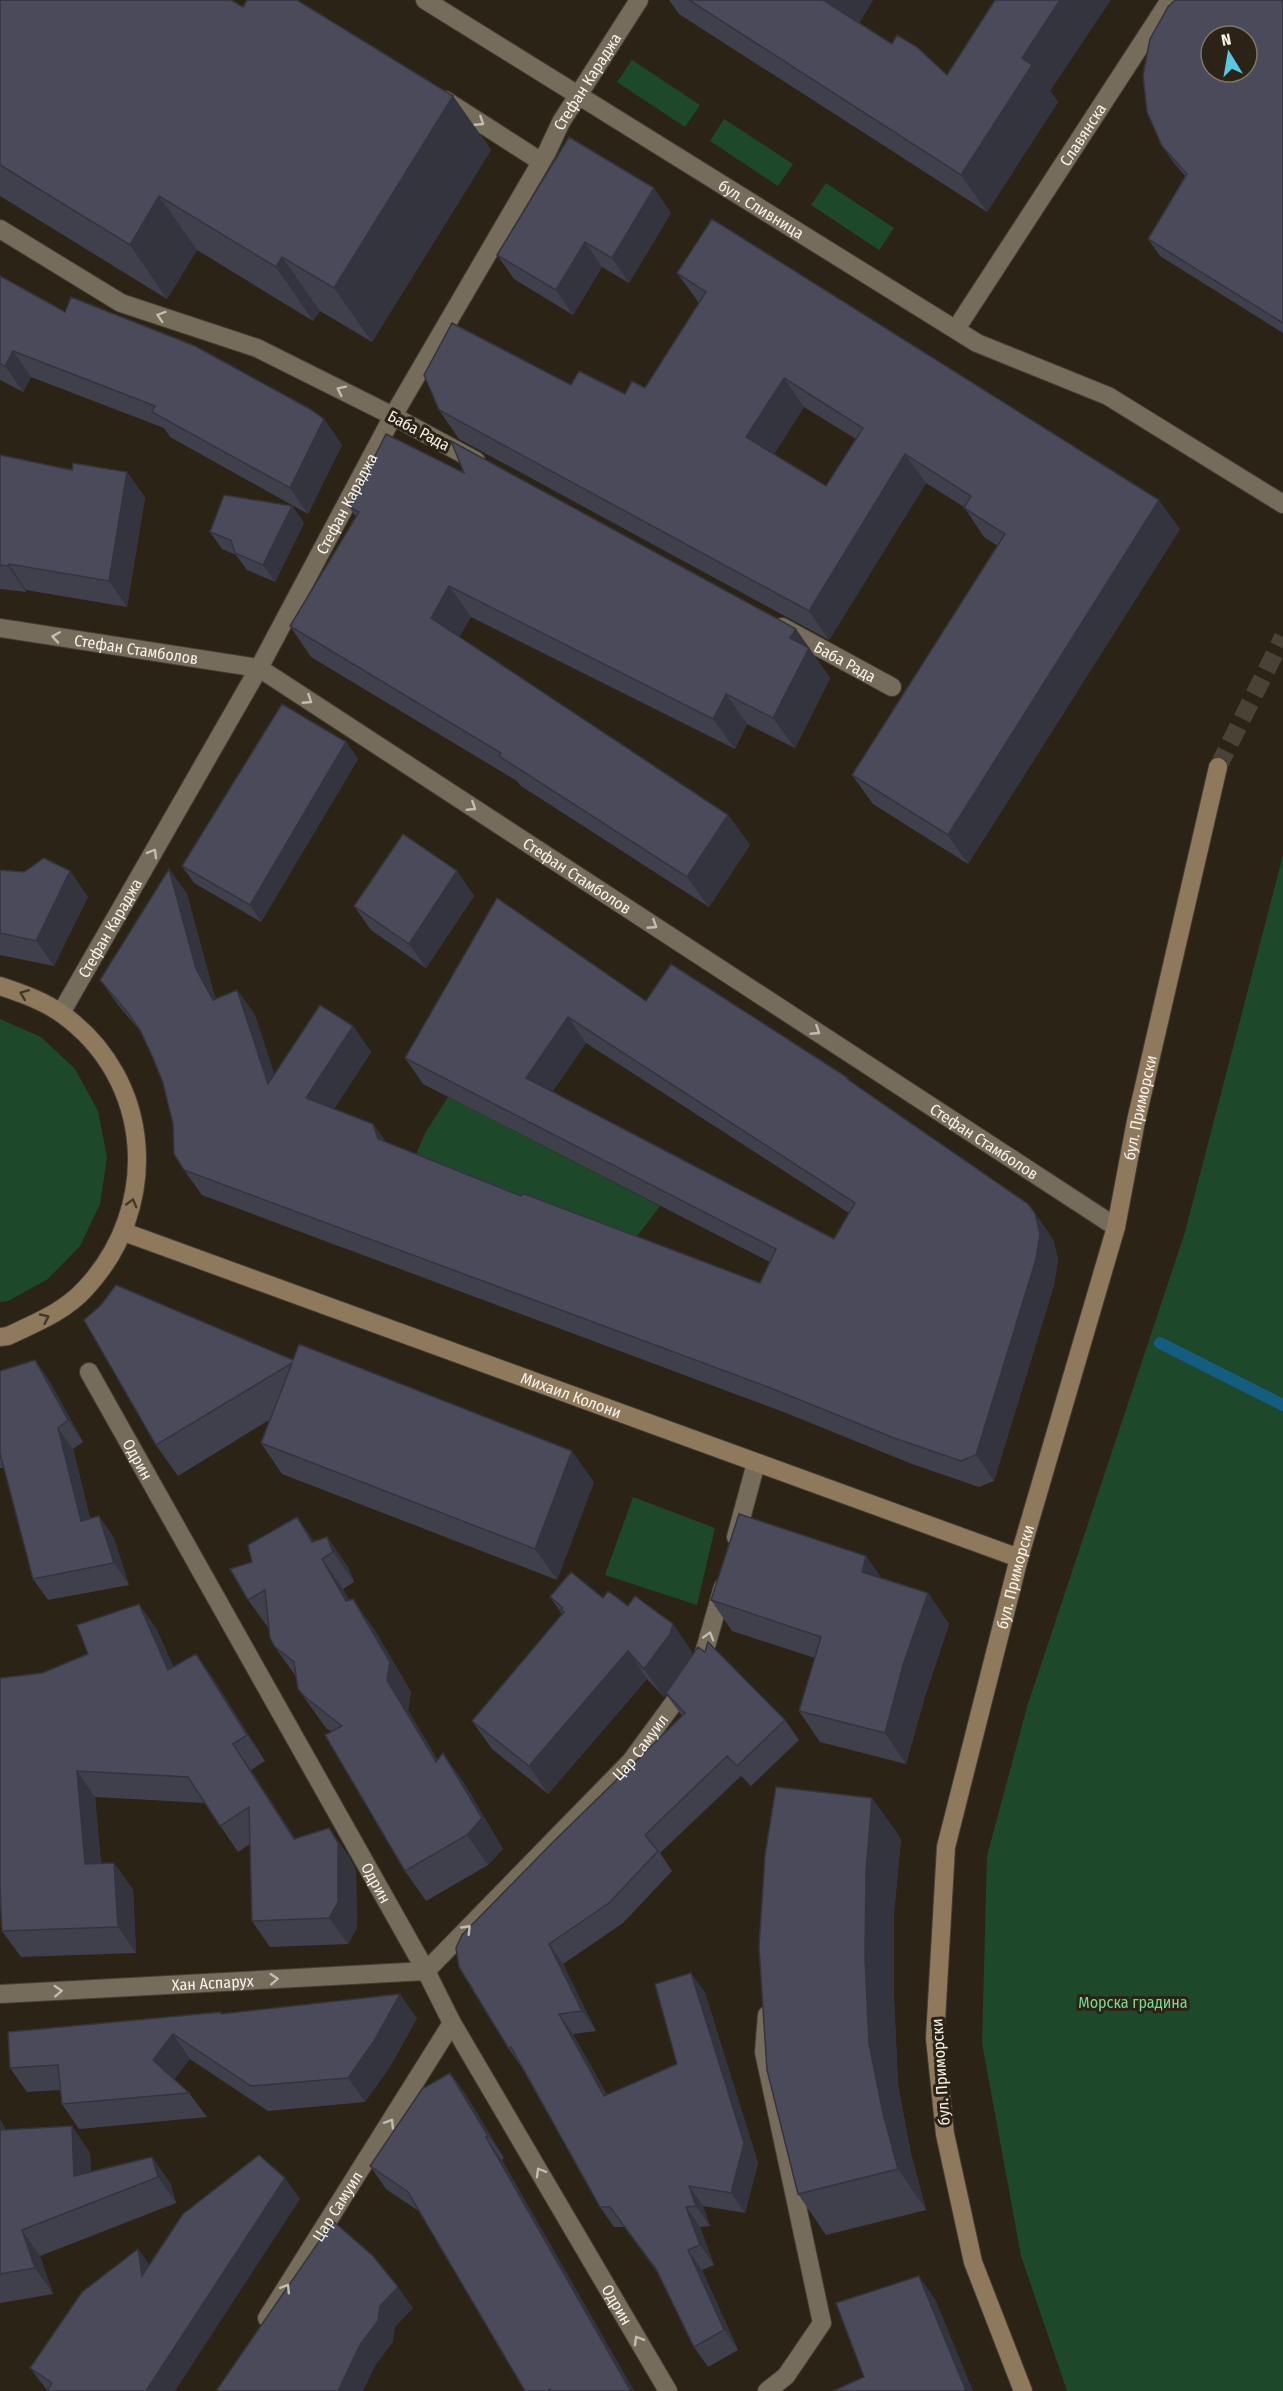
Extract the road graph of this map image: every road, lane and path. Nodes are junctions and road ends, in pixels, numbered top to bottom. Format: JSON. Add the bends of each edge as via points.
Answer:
{"nodes":[{"id":1,"x":425,"y":0,"type":"edge"},
{"id":2,"x":639,"y":0,"type":"edge"},
{"id":3,"x":1170,"y":0,"type":"edge"},
{"id":4,"x":430,"y":90,"type":"edge"},
{"id":5,"x":578,"y":96,"type":"junction"},
{"id":6,"x":540,"y":161,"type":"junction"},
{"id":7,"x":0,"y":229,"type":"edge"},
{"id":8,"x":956,"y":329,"type":"junction"},
{"id":9,"x":393,"y":416,"type":"junction"},
{"id":10,"x":487,"y":467,"type":"edge"},
{"id":11,"x":1283,"y":504,"type":"edge"},
{"id":12,"x":767,"y":619,"type":"edge"},
{"id":13,"x":0,"y":628,"type":"edge"},
{"id":14,"x":259,"y":669,"type":"junction"},
{"id":15,"x":892,"y":687,"type":"dead end"},
{"id":16,"x":1218,"y":767,"type":"tunnel mouth"},
{"id":17,"x":0,"y":986,"type":"edge"},
{"id":18,"x":61,"y":1013,"type":"junction"},
{"id":19,"x":1116,"y":1227,"type":"junction"},
{"id":20,"x":124,"y":1232,"type":"junction"},
{"id":21,"x":0,"y":1337,"type":"edge"},
{"id":22,"x":88,"y":1372,"type":"dead end"},
{"id":23,"x":756,"y":1463,"type":"junction"},
{"id":24,"x":1019,"y":1558,"type":"junction"},
{"id":25,"x":426,"y":1971,"type":"junction"},
{"id":26,"x":0,"y":1994,"type":"edge"},
{"id":27,"x":768,"y":1995,"type":"edge"},
{"id":28,"x":452,"y":2023,"type":"junction"},
{"id":29,"x":259,"y":2331,"type":"edge"},
{"id":30,"x":668,"y":2391,"type":"edge"},
{"id":31,"x":766,"y":2391,"type":"edge"},
{"id":32,"x":1023,"y":2391,"type":"edge"}],
"edges":[{"from":1,"to":5,"type":"street","name":"бул. Сливница"},
{"from":2,"to":5,"type":"street","name":"Стефан Караджа"},
{"from":3,"to":8,"type":"street","name":"Славянска"},
{"from":4,"to":6,"type":"street","one_way":true},
{"from":5,"to":6,"type":"street","name":"Стефан Караджа"},
{"from":5,"to":8,"type":"street","name":"бул. Сливница"},
{"from":6,"to":9,"type":"street","name":"Стефан Караджа"},
{"from":9,"to":7,"type":"street","name":"Баба Рада","one_way":true,"via":[[257,348],[121,303]]},
{"from":8,"to":11,"type":"street","name":"бул. Сливница","via":[[977,343],[1108,396]]},
{"from":9,"to":10,"type":"street","name":"Баба Рада"},
{"from":9,"to":14,"type":"street","name":"Стефан Караджа"},
{"from":12,"to":15,"type":"street","name":"Баба Рада"},
{"from":14,"to":13,"type":"street","name":"Стефан Стамболов","one_way":true},
{"from":18,"to":14,"type":"street","name":"Стефан Караджа","one_way":true},
{"from":14,"to":19,"type":"street","name":"Стефан Стамболов","one_way":true},
{"from":16,"to":19,"type":"main road","name":"бул. Приморски","via":[[1136,1121]]},
{"from":18,"to":17,"type":"main road","one_way":true},
{"from":20,"to":18,"type":"main road","one_way":true,"via":[[134,1199],[138,1164],[135,1129],[126,1095],[110,1064],[88,1036]]},
{"from":19,"to":24,"type":"main road","name":"бул. Приморски"},
{"from":21,"to":20,"type":"main road","one_way":true,"via":[[57,1312],[84,1290]]},
{"from":20,"to":23,"type":"main road","name":"Михаил Колони"},
{"from":22,"to":25,"type":"street","name":"Одрин"},
{"from":23,"to":24,"type":"main road","name":"Михаил Колони"},
{"from":25,"to":23,"type":"street","name":"Цар Самуил","one_way":true,"via":[[631,1761],[700,1667]]},
{"from":24,"to":32,"type":"main road","name":"бул. Приморски","via":[[946,1846],[934,2038],[945,2134],[973,2262]]},
{"from":26,"to":25,"type":"street","name":"Хан Аспарух","one_way":true},
{"from":25,"to":28,"type":"street","name":"Одрин"},
{"from":27,"to":31,"type":"street","via":[[764,2052],[822,2323],[786,2376]]},
{"from":29,"to":28,"type":"street","name":"Цар Самуил","one_way":true},
{"from":30,"to":28,"type":"street","name":"Одрин","one_way":true}]}
